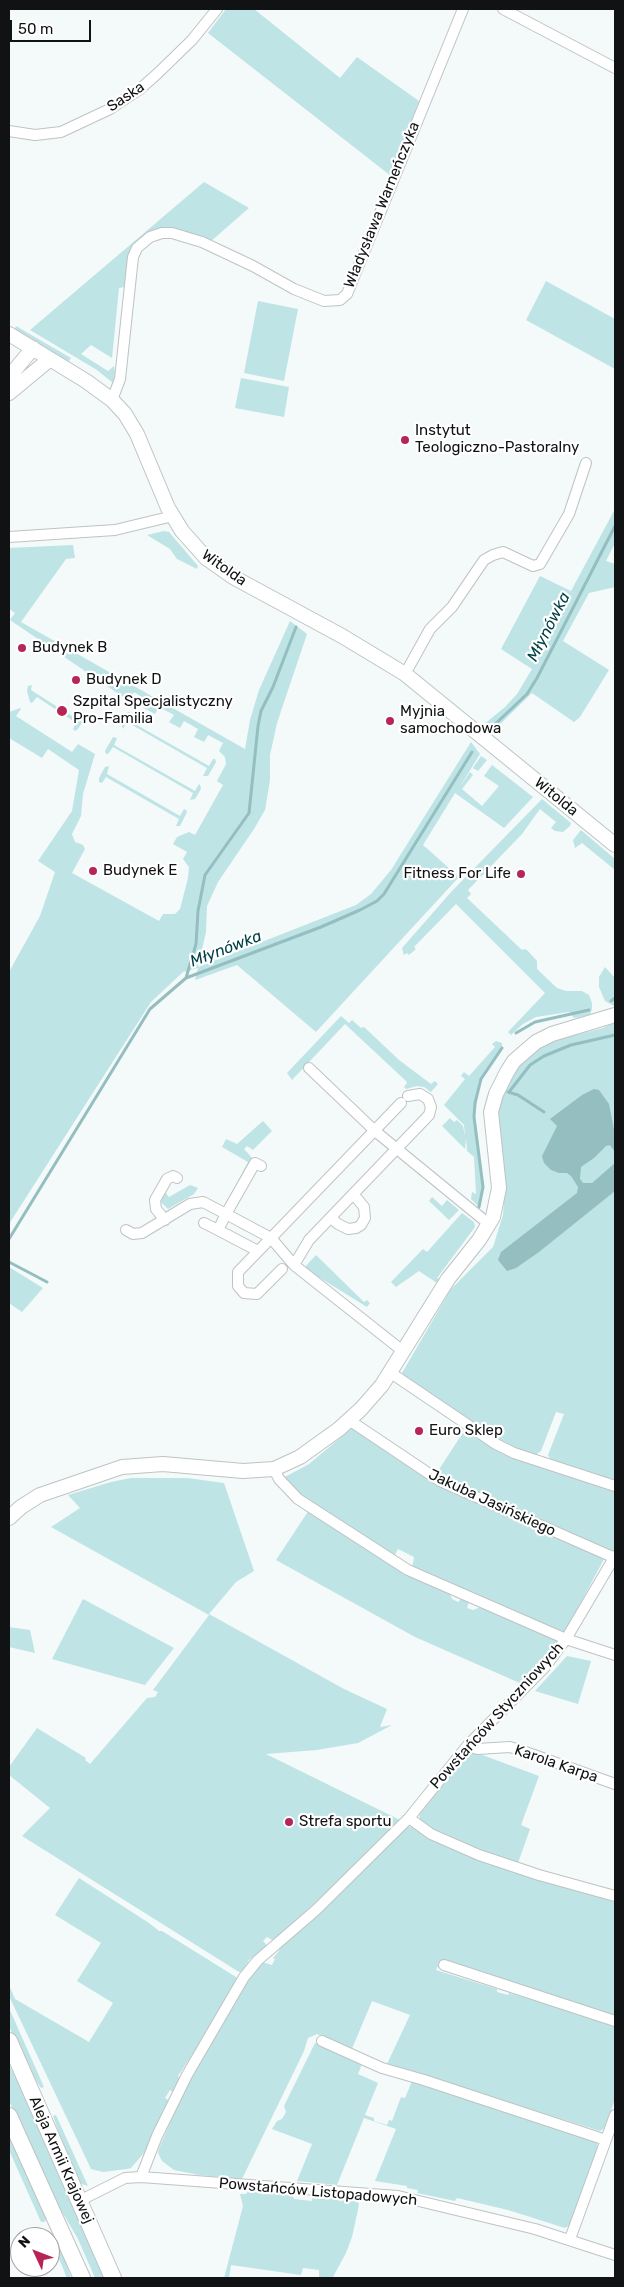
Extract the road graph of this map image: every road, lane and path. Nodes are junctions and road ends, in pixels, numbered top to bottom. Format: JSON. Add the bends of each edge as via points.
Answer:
{"nodes":[{"id":1,"x":217,"y":9,"type":"edge"},
{"id":2,"x":463,"y":9,"type":"edge"},
{"id":3,"x":503,"y":9,"type":"edge"},
{"id":4,"x":615,"y":68,"type":"edge"},
{"id":5,"x":9,"y":131,"type":"edge"},
{"id":6,"x":9,"y":334,"type":"edge"},
{"id":7,"x":33,"y":348,"type":"junction"},
{"id":8,"x":50,"y":358,"type":"junction"},
{"id":9,"x":9,"y":377,"type":"edge"},
{"id":10,"x":9,"y":393,"type":"edge"},
{"id":11,"x":112,"y":400,"type":"junction"},
{"id":12,"x":586,"y":463,"type":"dead end"},
{"id":13,"x":173,"y":516,"type":"junction"},
{"id":14,"x":9,"y":537,"type":"edge"},
{"id":15,"x":405,"y":674,"type":"junction"},
{"id":16,"x":615,"y":845,"type":"edge"},
{"id":17,"x":615,"y":1015,"type":"edge"},
{"id":18,"x":309,"y":1068,"type":"dead end"},
{"id":19,"x":375,"y":1131,"type":"junction"},
{"id":20,"x":397,"y":1150,"type":"junction"},
{"id":21,"x":261,"y":1166,"type":"dead end"},
{"id":22,"x":177,"y":1178,"type":"dead end"},
{"id":23,"x":354,"y":1195,"type":"junction"},
{"id":24,"x":226,"y":1214,"type":"junction"},
{"id":25,"x":331,"y":1218,"type":"junction"},
{"id":26,"x":165,"y":1220,"type":"junction"},
{"id":27,"x":204,"y":1223,"type":"dead end"},
{"id":28,"x":490,"y":1225,"type":"junction"},
{"id":29,"x":126,"y":1230,"type":"dead end"},
{"id":30,"x":218,"y":1230,"type":"junction"},
{"id":31,"x":271,"y":1238,"type":"junction"},
{"id":32,"x":258,"y":1251,"type":"junction"},
{"id":33,"x":294,"y":1265,"type":"junction"},
{"id":34,"x":282,"y":1269,"type":"dead end"},
{"id":35,"x":404,"y":1352,"type":"junction"},
{"id":36,"x":391,"y":1373,"type":"junction"},
{"id":37,"x":349,"y":1420,"type":"junction"},
{"id":38,"x":274,"y":1469,"type":"junction"},
{"id":39,"x":615,"y":1486,"type":"edge"},
{"id":40,"x":9,"y":1518,"type":"edge"},
{"id":41,"x":615,"y":1558,"type":"edge"},
{"id":42,"x":566,"y":1640,"type":"junction"},
{"id":43,"x":615,"y":1655,"type":"edge"},
{"id":44,"x":468,"y":1745,"type":"junction"},
{"id":45,"x":615,"y":1784,"type":"edge"},
{"id":46,"x":409,"y":1818,"type":"junction"},
{"id":47,"x":615,"y":1896,"type":"edge"},
{"id":48,"x":444,"y":1965,"type":"dead end"},
{"id":49,"x":615,"y":2021,"type":"edge"},
{"id":50,"x":9,"y":2041,"type":"edge"},
{"id":51,"x":322,"y":2041,"type":"dead end"},
{"id":52,"x":615,"y":2115,"type":"edge"},
{"id":53,"x":9,"y":2116,"type":"edge"},
{"id":54,"x":606,"y":2140,"type":"junction"},
{"id":55,"x":141,"y":2177,"type":"junction"},
{"id":56,"x":79,"y":2201,"type":"junction"},
{"id":57,"x":570,"y":2239,"type":"junction"},
{"id":58,"x":615,"y":2255,"type":"edge"},
{"id":59,"x":82,"y":2278,"type":"edge"},
{"id":60,"x":113,"y":2278,"type":"edge"}],
"edges":[{"from":1,"to":5,"type":"street","name":"Saska","via":[[192,40],[140,89],[107,110],[61,132],[35,135]]},
{"from":2,"to":11,"type":"street","name":"Władysława Warneńczyka","via":[[347,294],[340,300],[324,301],[202,242],[172,233],[150,237],[137,248],[134,257],[120,380]]},
{"from":3,"to":4,"type":"street"},
{"from":6,"to":7,"type":"street","name":"Witolda"},
{"from":7,"to":8,"type":"street","name":"Witolda"},
{"from":7,"to":9,"type":"street"},
{"from":8,"to":10,"type":"street"},
{"from":8,"to":11,"type":"street","name":"Witolda"},
{"from":11,"to":13,"type":"street","name":"Witolda","via":[[137,434]]},
{"from":12,"to":15,"type":"street","via":[[569,514],[540,564],[533,566],[503,552],[484,560],[452,607],[430,630]]},
{"from":13,"to":14,"type":"street","via":[[115,530]]},
{"from":13,"to":15,"type":"street","name":"Witolda","via":[[189,540],[225,572]]},
{"from":15,"to":16,"type":"street","name":"Witolda"},
{"from":17,"to":28,"type":"street","via":[[536,1042],[506,1072],[491,1112],[499,1188]]},
{"from":18,"to":19,"type":"street"},
{"from":19,"to":20,"type":"street"},
{"from":19,"to":20,"type":"street","via":[[405,1099],[417,1094],[425,1096],[431,1111]]},
{"from":19,"to":31,"type":"street"},
{"from":20,"to":23,"type":"street"},
{"from":20,"to":28,"type":"street"},
{"from":21,"to":24,"type":"street","via":[[255,1163]]},
{"from":22,"to":26,"type":"street","via":[[167,1179],[155,1200],[156,1209]]},
{"from":23,"to":25,"type":"street"},
{"from":23,"to":25,"type":"street","via":[[364,1207],[365,1218],[361,1225],[348,1229]]},
{"from":24,"to":26,"type":"street","via":[[209,1204],[197,1202]]},
{"from":24,"to":30,"type":"street"},
{"from":24,"to":31,"type":"street"},
{"from":25,"to":33,"type":"street","via":[[309,1240]]},
{"from":26,"to":29,"type":"street","via":[[137,1234]]},
{"from":27,"to":30,"type":"street"},
{"from":28,"to":35,"type":"street","via":[[448,1278]]},
{"from":30,"to":32,"type":"street"},
{"from":31,"to":32,"type":"street"},
{"from":31,"to":33,"type":"street"},
{"from":32,"to":34,"type":"street","via":[[238,1272],[238,1286],[244,1293],[259,1293]]},
{"from":33,"to":35,"type":"street"},
{"from":35,"to":36,"type":"street"},
{"from":36,"to":37,"type":"street"},
{"from":36,"to":39,"type":"street","via":[[496,1444]]},
{"from":37,"to":38,"type":"street","via":[[308,1452]]},
{"from":37,"to":41,"type":"street","name":"Jakuba Jasińskiego","via":[[440,1481]]},
{"from":38,"to":40,"type":"street","via":[[243,1471],[163,1464],[122,1467],[40,1495]]},
{"from":38,"to":42,"type":"street","via":[[279,1479],[298,1498],[408,1570]]},
{"from":41,"to":42,"type":"street","name":"Powstańców Styczniowych"},
{"from":42,"to":43,"type":"street"},
{"from":42,"to":44,"type":"street","name":"Powstańców Styczniowych","via":[[545,1667]]},
{"from":44,"to":45,"type":"street","name":"Karola Karpa","via":[[476,1750],[520,1750]]},
{"from":44,"to":46,"type":"street","name":"Powstańców Styczniowych"},
{"from":46,"to":47,"type":"street","via":[[431,1834],[479,1856]]},
{"from":46,"to":55,"type":"street","name":"Powstańców Styczniowych","via":[[324,1902],[258,1960],[244,1977],[187,2075]]},
{"from":48,"to":49,"type":"street"},
{"from":50,"to":56,"type":"main road","name":"Aleja Armii Krajowej"},
{"from":51,"to":54,"type":"street","via":[[382,2068]]},
{"from":52,"to":54,"type":"street"},
{"from":53,"to":59,"type":"main road","name":"Aleja Armii Krajowej"},
{"from":54,"to":57,"type":"street"},
{"from":55,"to":56,"type":"street","name":"Powstańców Listopadowych","via":[[116,2181]]},
{"from":55,"to":57,"type":"street","name":"Powstańców Listopadowych","via":[[404,2197]]},
{"from":56,"to":60,"type":"main road","name":"Aleja Armii Krajowej"},
{"from":57,"to":58,"type":"street","name":"Powstańców Listopadowych"}]}
